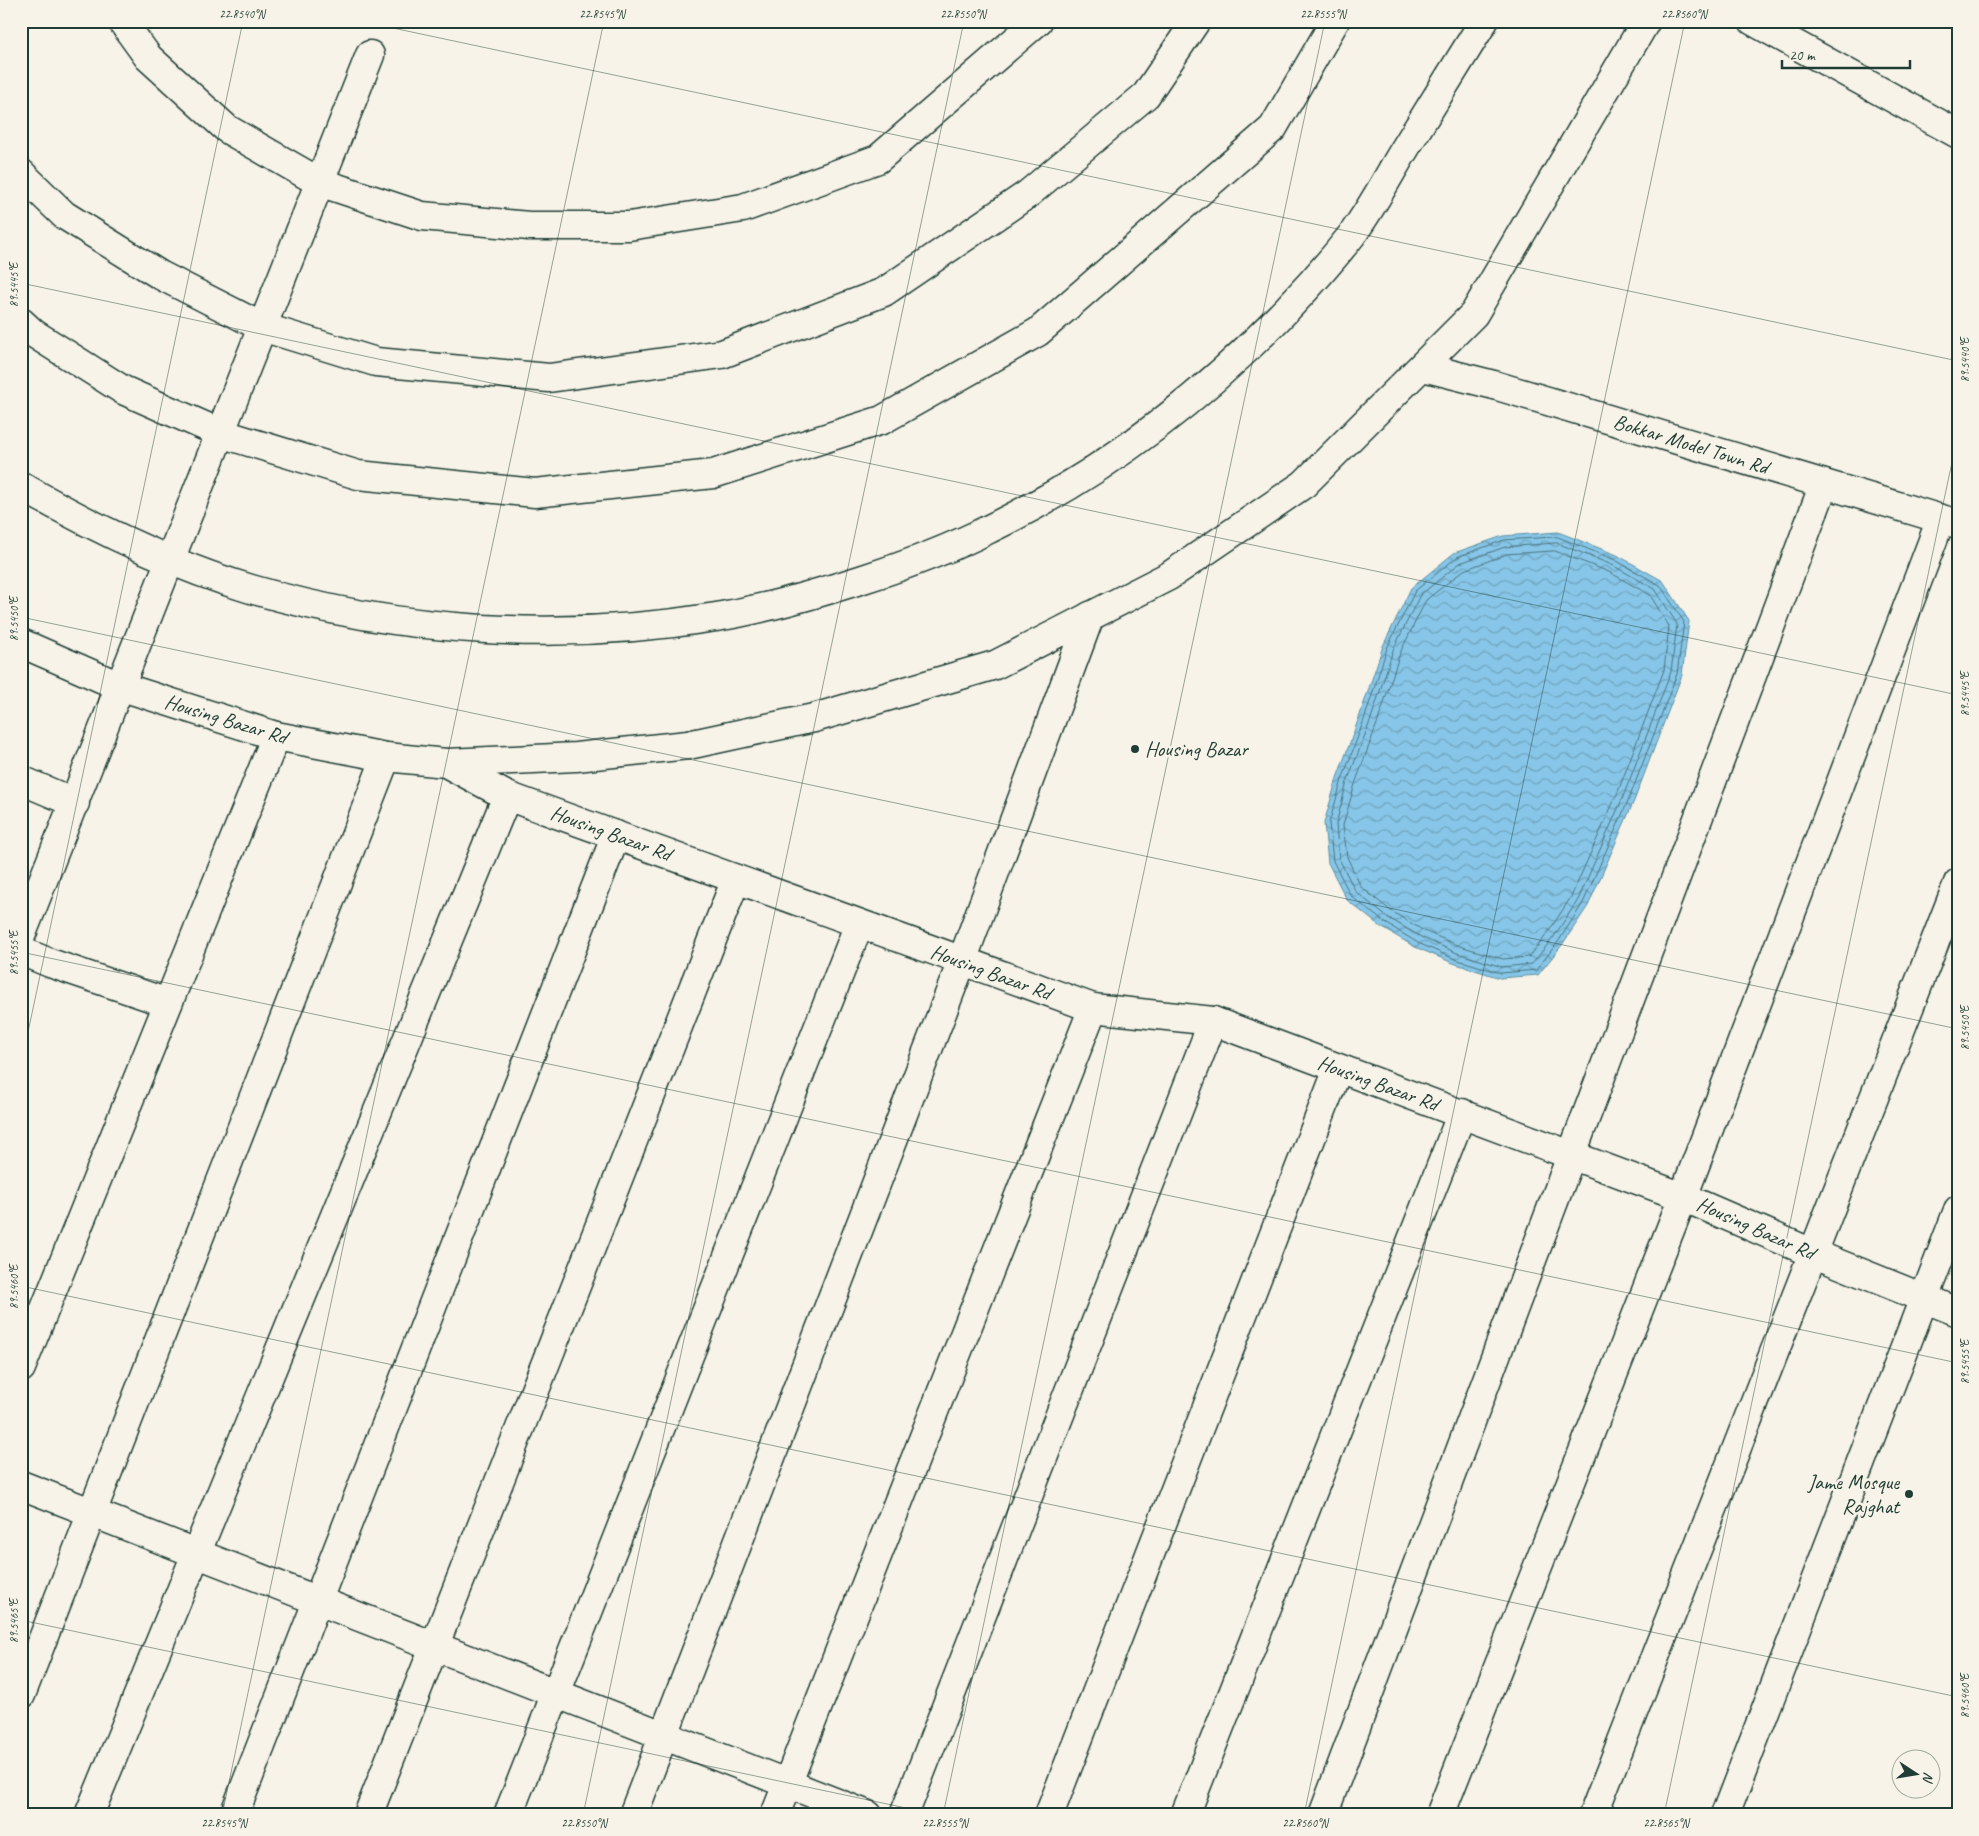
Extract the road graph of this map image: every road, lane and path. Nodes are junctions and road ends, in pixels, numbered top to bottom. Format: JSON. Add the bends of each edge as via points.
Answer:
{"nodes":[{"id":1,"x":122,"y":21,"type":"edge"},
{"id":2,"x":1038,"y":21,"type":"edge"},
{"id":3,"x":1196,"y":21,"type":"edge"},
{"id":4,"x":1335,"y":21,"type":"edge"},
{"id":5,"x":1484,"y":21,"type":"edge"},
{"id":6,"x":1646,"y":21,"type":"edge"},
{"id":7,"x":1753,"y":21,"type":"edge"},
{"id":8,"x":370,"y":55,"type":"dead end"},
{"id":9,"x":1958,"y":134,"type":"edge"},
{"id":10,"x":21,"y":173,"type":"edge"},
{"id":11,"x":319,"y":182,"type":"junction"},
{"id":12,"x":21,"y":322,"type":"edge"},
{"id":13,"x":262,"y":326,"type":"junction"},
{"id":14,"x":1423,"y":367,"type":"junction"},
{"id":15,"x":220,"y":433,"type":"junction"},
{"id":16,"x":1824,"y":484,"type":"junction"},
{"id":17,"x":21,"y":486,"type":"edge"},
{"id":18,"x":1949,"y":522,"type":"edge"},
{"id":19,"x":169,"y":560,"type":"junction"},
{"id":20,"x":1090,"y":616,"type":"junction"},
{"id":21,"x":21,"y":643,"type":"edge"},
{"id":22,"x":119,"y":686,"type":"junction"},
{"id":23,"x":276,"y":736,"type":"junction"},
{"id":24,"x":386,"y":756,"type":"junction"},
{"id":25,"x":446,"y":763,"type":"junction"},
{"id":26,"x":21,"y":780,"type":"edge"},
{"id":27,"x":507,"y":796,"type":"junction"},
{"id":28,"x":75,"y":803,"type":"junction"},
{"id":29,"x":616,"y":835,"type":"junction"},
{"id":30,"x":736,"y":879,"type":"junction"},
{"id":31,"x":1958,"y":883,"type":"edge"},
{"id":32,"x":859,"y":924,"type":"junction"},
{"id":33,"x":21,"y":936,"type":"edge"},
{"id":34,"x":21,"y":951,"type":"edge"},
{"id":35,"x":962,"y":961,"type":"junction"},
{"id":36,"x":168,"y":1003,"type":"junction"},
{"id":37,"x":1093,"y":1008,"type":"junction"},
{"id":38,"x":1213,"y":1021,"type":"junction"},
{"id":39,"x":1338,"y":1068,"type":"junction"},
{"id":40,"x":1462,"y":1113,"type":"junction"},
{"id":41,"x":1572,"y":1154,"type":"junction"},
{"id":42,"x":1683,"y":1197,"type":"junction"},
{"id":43,"x":1958,"y":1210,"type":"edge"},
{"id":44,"x":1812,"y":1253,"type":"junction"},
{"id":45,"x":1924,"y":1298,"type":"junction"},
{"id":46,"x":1958,"y":1312,"type":"edge"},
{"id":47,"x":21,"y":1368,"type":"edge"},
{"id":48,"x":21,"y":1485,"type":"edge"},
{"id":49,"x":92,"y":1513,"type":"junction"},
{"id":50,"x":196,"y":1553,"type":"junction"},
{"id":51,"x":318,"y":1601,"type":"junction"},
{"id":52,"x":435,"y":1646,"type":"junction"},
{"id":53,"x":556,"y":1693,"type":"junction"},
{"id":54,"x":21,"y":1695,"type":"edge"},
{"id":55,"x":664,"y":1736,"type":"junction"},
{"id":56,"x":787,"y":1783,"type":"junction"},
{"id":57,"x":89,"y":1815,"type":"edge"},
{"id":58,"x":234,"y":1815,"type":"edge"},
{"id":59,"x":368,"y":1815,"type":"edge"},
{"id":60,"x":508,"y":1815,"type":"edge"},
{"id":61,"x":634,"y":1815,"type":"edge"},
{"id":62,"x":775,"y":1815,"type":"edge"},
{"id":63,"x":868,"y":1815,"type":"edge"},
{"id":64,"x":904,"y":1815,"type":"edge"},
{"id":65,"x":1049,"y":1815,"type":"edge"},
{"id":66,"x":1185,"y":1815,"type":"edge"},
{"id":67,"x":1323,"y":1815,"type":"edge"},
{"id":68,"x":1440,"y":1815,"type":"edge"},
{"id":69,"x":1592,"y":1815,"type":"edge"},
{"id":70,"x":1725,"y":1815,"type":"edge"}],
"edges":[{"from":1,"to":11,"type":"street","via":[[148,57],[228,129]]},
{"from":2,"to":11,"type":"street","via":[[878,159],[743,208],[629,226],[529,226],[422,216]]},
{"from":3,"to":13,"type":"street","via":[[1146,96],[1028,194],[884,292],[722,354],[550,378],[376,362]]},
{"from":4,"to":15,"type":"street","via":[[1273,128],[1038,332],[882,420],[713,474],[535,493],[358,475]]},
{"from":5,"to":19,"type":"street","via":[[1353,233],[1292,305],[1224,372],[1150,431],[1072,484],[989,530],[902,567],[811,596],[718,617],[625,628],[531,632],[436,626],[342,612],[251,589]]},
{"from":6,"to":14,"type":"street","via":[[1474,314]]},
{"from":7,"to":9,"type":"street"},
{"from":8,"to":11,"type":"street"},
{"from":10,"to":13,"type":"street","via":[[64,215],[160,275]]},
{"from":11,"to":13,"type":"street"},
{"from":12,"to":15,"type":"street","via":[[123,390]]},
{"from":13,"to":15,"type":"street"},
{"from":14,"to":16,"type":"street","name":"Bokkar Model Town Rd","via":[[1494,385]]},
{"from":14,"to":20,"type":"street","via":[[1304,484],[1169,576]]},
{"from":15,"to":19,"type":"street"},
{"from":16,"to":18,"type":"street","name":"Bokkar Model Town Rd"},
{"from":16,"to":41,"type":"street"},
{"from":17,"to":19,"type":"street","via":[[76,518]]},
{"from":18,"to":42,"type":"street"},
{"from":19,"to":22,"type":"street"},
{"from":20,"to":25,"type":"street","via":[[995,665],[814,718],[688,745],[576,758]]},
{"from":20,"to":35,"type":"street"},
{"from":21,"to":22,"type":"street","name":"Housing Bazar Rd"},
{"from":22,"to":23,"type":"street","name":"Housing Bazar Rd"},
{"from":22,"to":28,"type":"street"},
{"from":23,"to":24,"type":"street","name":"Housing Bazar Rd"},
{"from":23,"to":36,"type":"street"},
{"from":24,"to":25,"type":"street","name":"Housing Bazar Rd"},
{"from":24,"to":49,"type":"street"},
{"from":25,"to":27,"type":"street","name":"Housing Bazar Rd"},
{"from":26,"to":28,"type":"street"},
{"from":27,"to":29,"type":"street","name":"Housing Bazar Rd"},
{"from":27,"to":50,"type":"street"},
{"from":28,"to":33,"type":"street"},
{"from":29,"to":30,"type":"street","name":"Housing Bazar Rd"},
{"from":29,"to":51,"type":"street"},
{"from":30,"to":32,"type":"street","name":"Housing Bazar Rd"},
{"from":30,"to":52,"type":"street"},
{"from":31,"to":44,"type":"street"},
{"from":32,"to":35,"type":"street","name":"Housing Bazar Rd"},
{"from":32,"to":53,"type":"street"},
{"from":34,"to":36,"type":"street"},
{"from":35,"to":37,"type":"street","name":"Housing Bazar Rd"},
{"from":35,"to":55,"type":"street"},
{"from":36,"to":47,"type":"street"},
{"from":37,"to":38,"type":"street","name":"Housing Bazar Rd"},
{"from":37,"to":56,"type":"street"},
{"from":38,"to":39,"type":"street","name":"Housing Bazar Rd"},
{"from":38,"to":64,"type":"street"},
{"from":39,"to":40,"type":"street","name":"Housing Bazar Rd"},
{"from":39,"to":65,"type":"street"},
{"from":40,"to":41,"type":"street","name":"Housing Bazar Rd"},
{"from":40,"to":66,"type":"street"},
{"from":41,"to":42,"type":"street","name":"Housing Bazar Rd"},
{"from":41,"to":67,"type":"street"},
{"from":42,"to":44,"type":"street","name":"Housing Bazar Rd"},
{"from":42,"to":68,"type":"street"},
{"from":43,"to":45,"type":"street"},
{"from":44,"to":45,"type":"street","name":"Housing Bazar Rd"},
{"from":44,"to":69,"type":"street"},
{"from":45,"to":46,"type":"street","name":"Housing Bazar Rd"},
{"from":45,"to":70,"type":"street"},
{"from":48,"to":49,"type":"street"},
{"from":49,"to":50,"type":"street"},
{"from":49,"to":54,"type":"street"},
{"from":50,"to":51,"type":"street"},
{"from":50,"to":57,"type":"street"},
{"from":51,"to":52,"type":"street"},
{"from":51,"to":58,"type":"street"},
{"from":52,"to":53,"type":"street"},
{"from":52,"to":59,"type":"street"},
{"from":53,"to":55,"type":"street"},
{"from":53,"to":60,"type":"street"},
{"from":55,"to":56,"type":"street"},
{"from":55,"to":61,"type":"street"},
{"from":56,"to":62,"type":"street"},
{"from":56,"to":63,"type":"street"}]}
